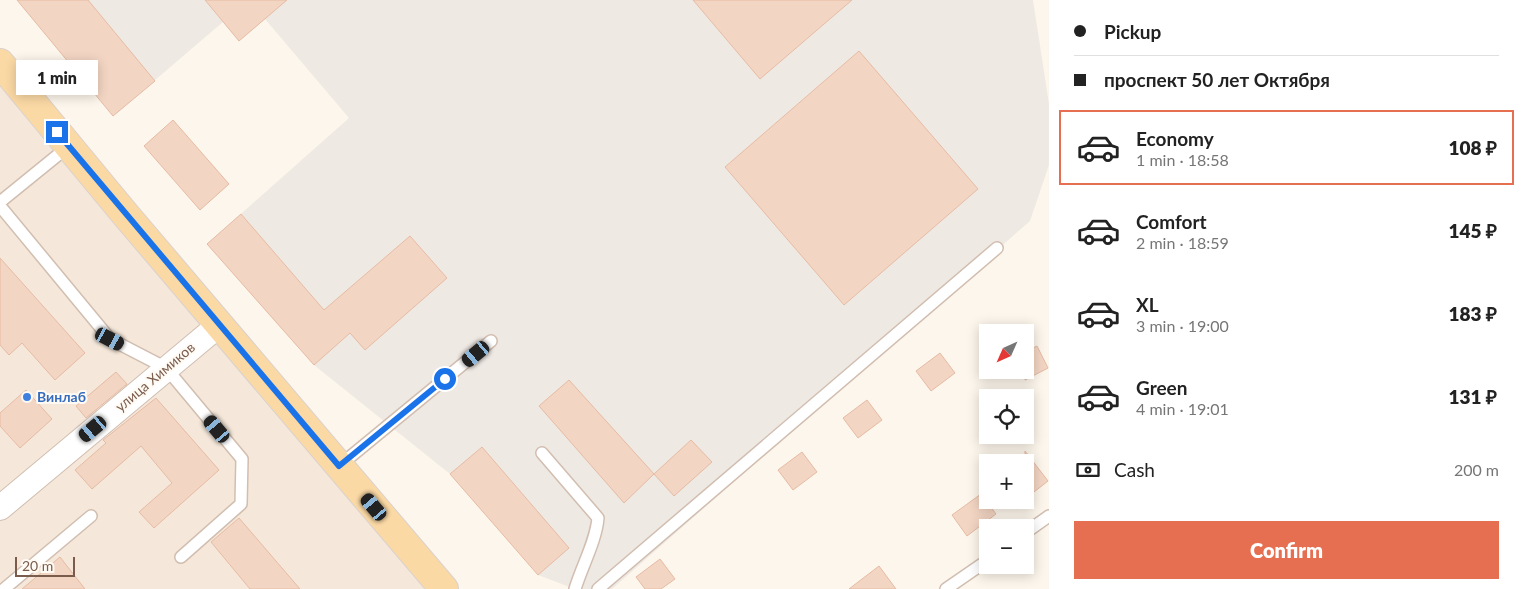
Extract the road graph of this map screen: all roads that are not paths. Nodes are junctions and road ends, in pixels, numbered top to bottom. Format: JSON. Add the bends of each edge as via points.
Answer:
{"nodes":[{"id":1,"x":0,"y":63,"type":"edge"},
{"id":2,"x":69,"y":146,"type":"junction"},
{"id":3,"x":0,"y":202,"type":"edge"},
{"id":4,"x":0,"y":206,"type":"edge"},
{"id":5,"x":997,"y":248,"type":"dead end"},
{"id":6,"x":218,"y":325,"type":"junction"},
{"id":7,"x":491,"y":341,"type":"dead end"},
{"id":8,"x":166,"y":368,"type":"junction"},
{"id":9,"x":542,"y":453,"type":"dead end"},
{"id":10,"x":339,"y":466,"type":"junction"},
{"id":11,"x":0,"y":508,"type":"edge"},
{"id":12,"x":91,"y":516,"type":"dead end"},
{"id":13,"x":1049,"y":516,"type":"edge"},
{"id":14,"x":1034,"y":527,"type":"edge"},
{"id":15,"x":181,"y":557,"type":"dead end"},
{"id":16,"x":979,"y":566,"type":"edge"},
{"id":17,"x":4,"y":589,"type":"edge"},
{"id":18,"x":444,"y":589,"type":"edge"},
{"id":19,"x":575,"y":589,"type":"edge"},
{"id":20,"x":598,"y":589,"type":"edge"},
{"id":21,"x":946,"y":589,"type":"edge"}],
"edges":[{"from":1,"to":2,"type":"main road"},
{"from":2,"to":3,"type":"lane"},
{"from":2,"to":6,"type":"main road"},
{"from":4,"to":8,"type":"lane","via":[[110,339]]},
{"from":5,"to":20,"type":"lane"},
{"from":6,"to":8,"type":"street","name":"улица Химиков"},
{"from":6,"to":10,"type":"main road"},
{"from":7,"to":10,"type":"lane"},
{"from":8,"to":11,"type":"street","name":"улица Химиков"},
{"from":8,"to":15,"type":"lane","via":[[242,459],[241,504]]},
{"from":9,"to":19,"type":"lane","via":[[598,518],[596,534]]},
{"from":10,"to":18,"type":"main road"},
{"from":12,"to":17,"type":"lane"},
{"from":13,"to":14,"type":"lane"},
{"from":16,"to":21,"type":"lane"}]}
